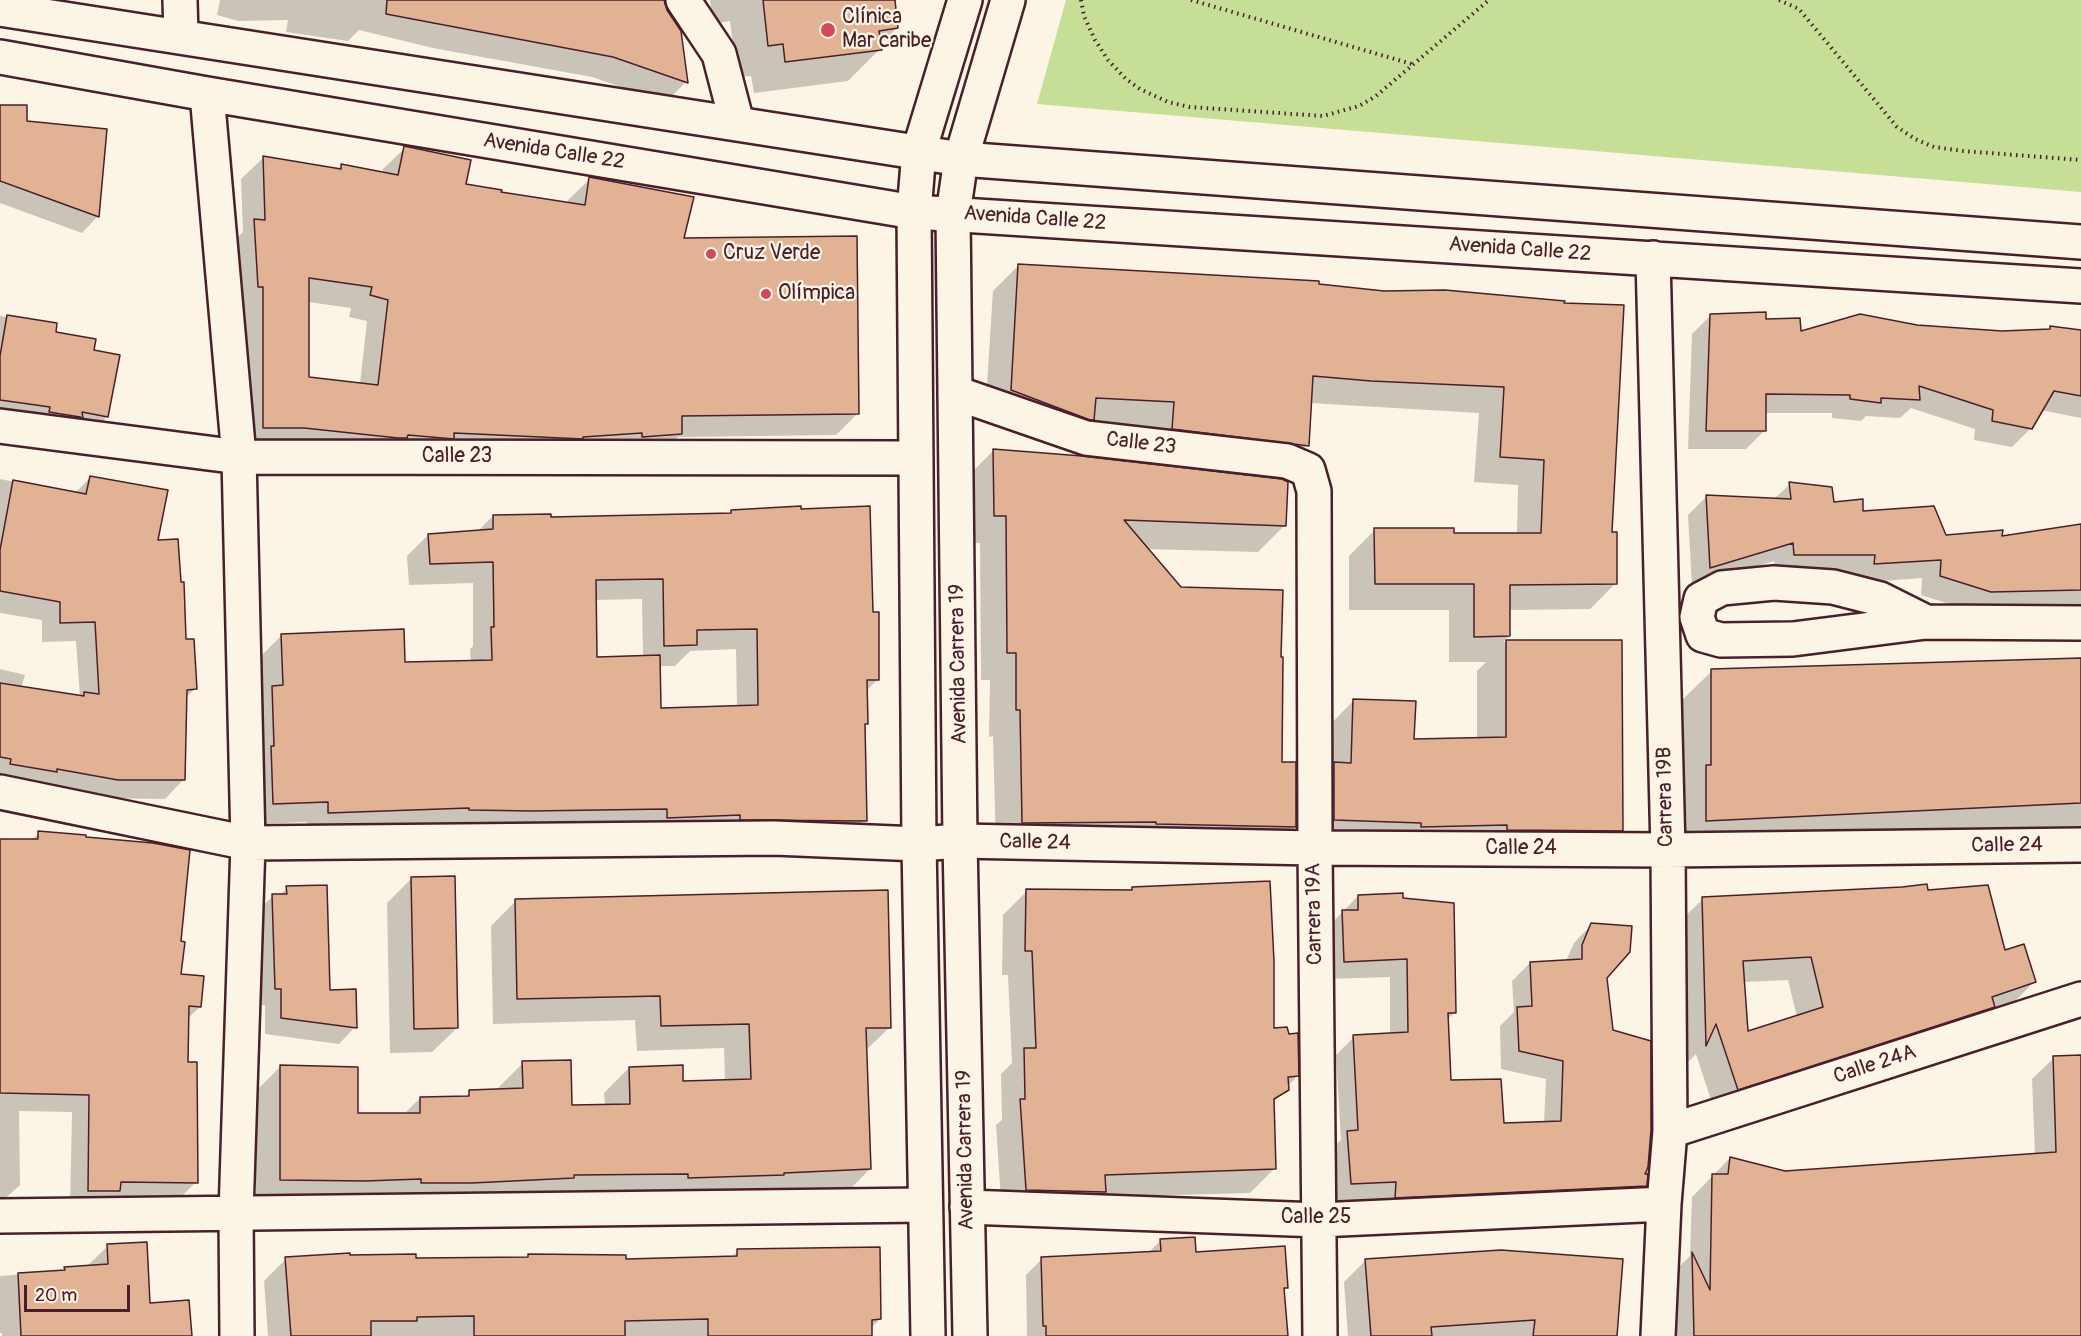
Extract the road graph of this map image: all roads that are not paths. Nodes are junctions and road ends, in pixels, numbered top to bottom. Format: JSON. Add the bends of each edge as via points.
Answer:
{"nodes":[{"id":1,"x":180,"y":0,"type":"edge"},
{"id":2,"x":683,"y":0,"type":"edge"},
{"id":3,"x":965,"y":0,"type":"edge"},
{"id":4,"x":1008,"y":0,"type":"edge"},
{"id":5,"x":0,"y":9,"type":"edge"},
{"id":6,"x":181,"y":36,"type":"junction"},
{"id":7,"x":0,"y":57,"type":"edge"},
{"id":8,"x":207,"y":94,"type":"junction"},
{"id":9,"x":737,"y":123,"type":"junction"},
{"id":10,"x":919,"y":151,"type":"junction"},
{"id":11,"x":961,"y":159,"type":"junction"},
{"id":12,"x":914,"y":212,"type":"junction"},
{"id":13,"x":953,"y":214,"type":"junction"},
{"id":14,"x":2081,"y":242,"type":"edge"},
{"id":15,"x":1653,"y":258,"type":"junction"},
{"id":16,"x":2081,"y":285,"type":"edge"},
{"id":17,"x":956,"y":393,"type":"junction"},
{"id":18,"x":0,"y":426,"type":"edge"},
{"id":19,"x":239,"y":457,"type":"junction"},
{"id":20,"x":915,"y":458,"type":"junction"},
{"id":21,"x":1314,"y":491,"type":"joint"},
{"id":22,"x":1926,"y":622,"type":"junction"},
{"id":23,"x":2081,"y":623,"type":"edge"},
{"id":24,"x":0,"y":792,"type":"edge"},
{"id":25,"x":960,"y":841,"type":"junction"},
{"id":26,"x":248,"y":843,"type":"junction"},
{"id":27,"x":919,"y":844,"type":"junction"},
{"id":28,"x":2081,"y":845,"type":"edge"},
{"id":29,"x":1315,"y":848,"type":"junction"},
{"id":30,"x":1668,"y":850,"type":"junction"},
{"id":31,"x":2081,"y":999,"type":"edge"},
{"id":32,"x":1670,"y":1131,"type":"junction"},
{"id":33,"x":1664,"y":1204,"type":"junction"},
{"id":34,"x":925,"y":1205,"type":"junction"},
{"id":35,"x":967,"y":1207,"type":"junction"},
{"id":36,"x":236,"y":1213,"type":"junction"},
{"id":37,"x":0,"y":1216,"type":"edge"},
{"id":38,"x":1319,"y":1220,"type":"junction"},
{"id":39,"x":237,"y":1336,"type":"edge"},
{"id":40,"x":928,"y":1336,"type":"edge"},
{"id":41,"x":970,"y":1336,"type":"edge"},
{"id":42,"x":1320,"y":1336,"type":"edge"},
{"id":43,"x":1658,"y":1336,"type":"edge"}],
"edges":[{"from":1,"to":6,"type":"street"},
{"from":2,"to":9,"type":"street","via":[[719,54]]},
{"from":3,"to":10,"type":"street","name":"Avenida Carrera 19"},
{"from":4,"to":11,"type":"street","name":"Avenida Carrera 19"},
{"from":5,"to":6,"type":"street"},
{"from":6,"to":9,"type":"street"},
{"from":7,"to":8,"type":"street","name":"Avenida Calle 22"},
{"from":8,"to":12,"type":"street","name":"Avenida Calle 22"},
{"from":8,"to":19,"type":"street"},
{"from":9,"to":10,"type":"street"},
{"from":10,"to":11,"type":"street"},
{"from":10,"to":12,"type":"street","name":"Avenida Carrera 19"},
{"from":11,"to":13,"type":"street","name":"Avenida Carrera 19"},
{"from":11,"to":14,"type":"street"},
{"from":12,"to":13,"type":"street","name":"Avenida Calle 22"},
{"from":12,"to":20,"type":"street","name":"Avenida Carrera 19"},
{"from":13,"to":15,"type":"street","name":"Avenida Calle 22"},
{"from":13,"to":17,"type":"street","name":"Avenida Carrera 19"},
{"from":15,"to":16,"type":"street","name":"Avenida Calle 22"},
{"from":15,"to":30,"type":"street","name":"Carrera 19B"},
{"from":17,"to":21,"type":"street","name":"Calle 23","via":[[1086,438],[1287,461],[1308,470]]},
{"from":17,"to":25,"type":"street","name":"Avenida Carrera 19"},
{"from":18,"to":19,"type":"street","name":"Calle 23"},
{"from":19,"to":20,"type":"street","name":"Calle 23"},
{"from":19,"to":26,"type":"street"},
{"from":20,"to":27,"type":"street","name":"Avenida Carrera 19"},
{"from":21,"to":29,"type":"street","name":"Carrera 19A"},
{"from":22,"to":22,"type":"street","via":[[1880,599],[1833,587],[1774,583],[1722,588],[1701,599],[1698,617],[1703,635],[1721,640],[1793,639]]},
{"from":22,"to":23,"type":"street"},
{"from":24,"to":26,"type":"street","name":"Calle 24"},
{"from":25,"to":27,"type":"street","name":"Calle 24"},
{"from":25,"to":29,"type":"street","name":"Calle 24"},
{"from":25,"to":35,"type":"street","name":"Avenida Carrera 19"},
{"from":26,"to":27,"type":"street","name":"Calle 24","via":[[774,838]]},
{"from":26,"to":36,"type":"street"},
{"from":27,"to":34,"type":"street","name":"Avenida Carrera 19"},
{"from":28,"to":30,"type":"street","name":"Calle 24"},
{"from":29,"to":30,"type":"street","name":"Calle 24"},
{"from":29,"to":38,"type":"street","name":"Carrera 19A"},
{"from":30,"to":32,"type":"street","name":"Carrera 19B"},
{"from":31,"to":32,"type":"street","name":"Calle 24A"},
{"from":32,"to":33,"type":"street","name":"Carrera 19B"},
{"from":33,"to":38,"type":"street","name":"Calle 25"},
{"from":33,"to":43,"type":"street","name":"Carrera 19B"},
{"from":34,"to":36,"type":"street"},
{"from":34,"to":40,"type":"street","name":"Avenida Carrera 19"},
{"from":35,"to":38,"type":"street","name":"Calle 25"},
{"from":35,"to":41,"type":"street","name":"Avenida Carrera 19"},
{"from":36,"to":37,"type":"street"},
{"from":36,"to":39,"type":"street"},
{"from":38,"to":42,"type":"street","name":"Carrera 19A"}]}
